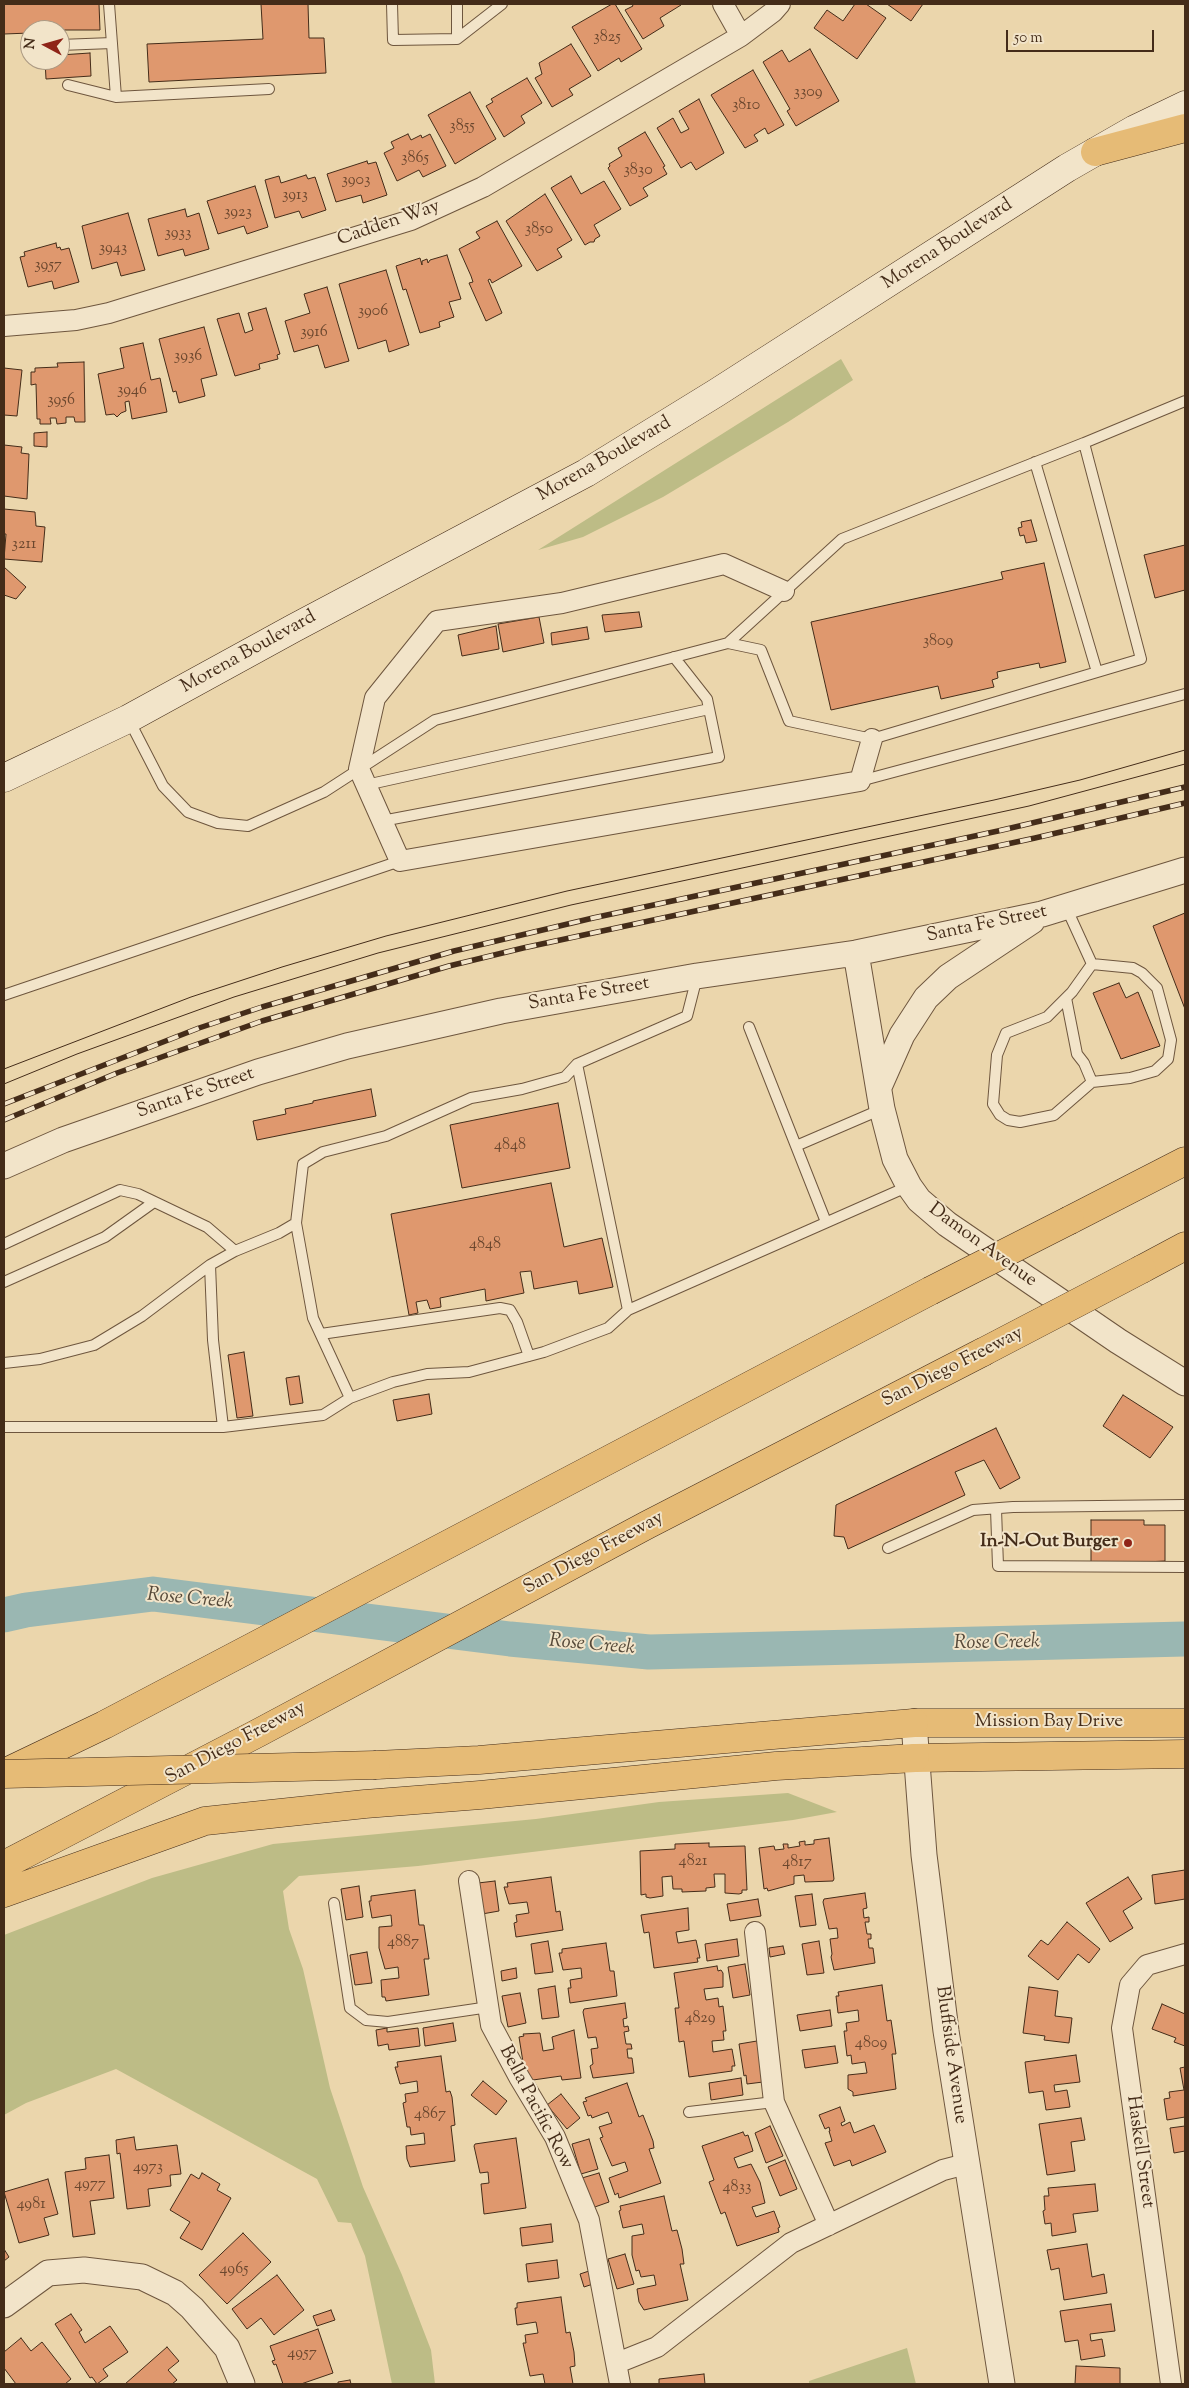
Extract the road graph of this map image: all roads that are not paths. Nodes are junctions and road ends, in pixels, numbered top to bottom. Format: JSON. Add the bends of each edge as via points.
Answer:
{"nodes":[{"id":1,"x":109,"y":4,"type":"edge"},
{"id":2,"x":392,"y":4,"type":"edge"},
{"id":3,"x":457,"y":4,"type":"edge"},
{"id":4,"x":502,"y":4,"type":"edge"},
{"id":5,"x":723,"y":4,"type":"edge"},
{"id":6,"x":780,"y":4,"type":"edge"},
{"id":7,"x":741,"y":36,"type":"junction"},
{"id":8,"x":457,"y":39,"type":"junction"},
{"id":9,"x":112,"y":42,"type":"junction"},
{"id":10,"x":70,"y":44,"type":"edge"},
{"id":11,"x":68,"y":85,"type":"dead end"},
{"id":12,"x":269,"y":89,"type":"dead end"},
{"id":13,"x":116,"y":97,"type":"junction"},
{"id":14,"x":1185,"y":105,"type":"edge"},
{"id":15,"x":1185,"y":128,"type":"edge"},
{"id":16,"x":1094,"y":152,"type":"junction"},
{"id":17,"x":4,"y":326,"type":"edge"},
{"id":18,"x":1185,"y":401,"type":"edge"},
{"id":19,"x":1084,"y":443,"type":"junction"},
{"id":20,"x":1035,"y":462,"type":"junction"},
{"id":21,"x":784,"y":591,"type":"junction"},
{"id":22,"x":728,"y":643,"type":"junction"},
{"id":23,"x":674,"y":657,"type":"junction"},
{"id":24,"x":1097,"y":672,"type":"junction"},
{"id":25,"x":1185,"y":694,"type":"edge"},
{"id":26,"x":709,"y":708,"type":"junction"},
{"id":27,"x":128,"y":719,"type":"junction"},
{"id":28,"x":872,"y":739,"type":"junction"},
{"id":29,"x":363,"y":777,"type":"junction"},
{"id":30,"x":4,"y":778,"type":"edge"},
{"id":31,"x":860,"y":781,"type":"junction"},
{"id":32,"x":382,"y":821,"type":"junction"},
{"id":33,"x":400,"y":861,"type":"junction"},
{"id":34,"x":1185,"y":870,"type":"edge"},
{"id":35,"x":1066,"y":908,"type":"junction"},
{"id":36,"x":1042,"y":914,"type":"junction"},
{"id":37,"x":856,"y":953,"type":"junction"},
{"id":38,"x":1092,"y":964,"type":"junction"},
{"id":39,"x":697,"y":976,"type":"junction"},
{"id":40,"x":4,"y":995,"type":"edge"},
{"id":41,"x":1066,"y":998,"type":"junction"},
{"id":42,"x":749,"y":1027,"type":"dead end"},
{"id":43,"x":577,"y":1064,"type":"junction"},
{"id":44,"x":1092,"y":1082,"type":"junction"},
{"id":45,"x":880,"y":1098,"type":"junction"},
{"id":46,"x":796,"y":1146,"type":"junction"},
{"id":47,"x":1185,"y":1161,"type":"edge"},
{"id":48,"x":4,"y":1166,"type":"edge"},
{"id":49,"x":909,"y":1186,"type":"junction"},
{"id":50,"x":154,"y":1202,"type":"junction"},
{"id":51,"x":826,"y":1222,"type":"junction"},
{"id":52,"x":296,"y":1223,"type":"junction"},
{"id":53,"x":4,"y":1244,"type":"edge"},
{"id":54,"x":1185,"y":1246,"type":"edge"},
{"id":55,"x":235,"y":1251,"type":"junction"},
{"id":56,"x":210,"y":1265,"type":"junction"},
{"id":57,"x":4,"y":1282,"type":"edge"},
{"id":58,"x":628,"y":1310,"type":"junction"},
{"id":59,"x":321,"y":1334,"type":"junction"},
{"id":60,"x":529,"y":1356,"type":"junction"},
{"id":61,"x":4,"y":1363,"type":"edge"},
{"id":62,"x":1185,"y":1383,"type":"edge"},
{"id":63,"x":350,"y":1398,"type":"junction"},
{"id":64,"x":4,"y":1427,"type":"edge"},
{"id":65,"x":223,"y":1427,"type":"junction"},
{"id":66,"x":1185,"y":1505,"type":"edge"},
{"id":67,"x":996,"y":1509,"type":"junction"},
{"id":68,"x":888,"y":1548,"type":"dead end"},
{"id":69,"x":1185,"y":1567,"type":"edge"},
{"id":70,"x":914,"y":1723,"type":"junction"},
{"id":71,"x":1185,"y":1723,"type":"edge"},
{"id":72,"x":1185,"y":1754,"type":"edge"},
{"id":73,"x":915,"y":1758,"type":"junction"},
{"id":74,"x":4,"y":1773,"type":"edge"},
{"id":75,"x":4,"y":1865,"type":"edge"},
{"id":76,"x":470,"y":1882,"type":"dead end"},
{"id":77,"x":4,"y":1893,"type":"edge"},
{"id":78,"x":334,"y":1903,"type":"dead end"},
{"id":79,"x":755,"y":1932,"type":"dead end"},
{"id":80,"x":1185,"y":1954,"type":"edge"},
{"id":81,"x":489,"y":2007,"type":"junction"},
{"id":82,"x":774,"y":2102,"type":"junction"},
{"id":83,"x":689,"y":2112,"type":"dead end"},
{"id":84,"x":966,"y":2164,"type":"junction"},
{"id":85,"x":829,"y":2225,"type":"junction"},
{"id":86,"x":4,"y":2306,"type":"edge"},
{"id":87,"x":617,"y":2362,"type":"junction"},
{"id":88,"x":242,"y":2384,"type":"edge"},
{"id":89,"x":620,"y":2384,"type":"edge"},
{"id":90,"x":1002,"y":2384,"type":"edge"},
{"id":91,"x":1171,"y":2384,"type":"edge"}],
"edges":[{"from":1,"to":9,"type":"lane"},
{"from":2,"to":8,"type":"lane","via":[[393,40]]},
{"from":3,"to":8,"type":"lane"},
{"from":4,"to":8,"type":"lane"},
{"from":5,"to":7,"type":"street"},
{"from":6,"to":7,"type":"street","name":"Cadden Way"},
{"from":7,"to":17,"type":"street","name":"Cadden Way","via":[[483,187],[411,220],[109,313],[76,320]]},
{"from":9,"to":10,"type":"lane"},
{"from":9,"to":13,"type":"lane"},
{"from":11,"to":13,"type":"lane"},
{"from":12,"to":13,"type":"lane"},
{"from":14,"to":16,"type":"main road","name":"Morena Boulevard"},
{"from":15,"to":16,"type":"main road"},
{"from":16,"to":27,"type":"main road","name":"Morena Boulevard","via":[[586,473]]},
{"from":18,"to":19,"type":"lane"},
{"from":19,"to":20,"type":"lane"},
{"from":19,"to":24,"type":"lane","via":[[1141,659]]},
{"from":20,"to":21,"type":"lane","via":[[842,539]]},
{"from":20,"to":24,"type":"lane"},
{"from":21,"to":22,"type":"lane"},
{"from":21,"to":29,"type":"street","via":[[724,564],[562,603],[437,621],[375,698]]},
{"from":22,"to":23,"type":"lane"},
{"from":22,"to":28,"type":"lane","via":[[761,650],[789,721]]},
{"from":23,"to":26,"type":"lane","via":[[707,699]]},
{"from":23,"to":29,"type":"lane","via":[[436,720]]},
{"from":24,"to":28,"type":"lane"},
{"from":25,"to":31,"type":"lane"},
{"from":26,"to":29,"type":"lane"},
{"from":26,"to":32,"type":"lane","via":[[719,757]]},
{"from":27,"to":29,"type":"lane","via":[[163,786],[188,812],[218,823],[248,826]]},
{"from":27,"to":30,"type":"main road","name":"Morena Boulevard"},
{"from":28,"to":31,"type":"street"},
{"from":29,"to":32,"type":"street"},
{"from":31,"to":33,"type":"street"},
{"from":32,"to":33,"type":"street"},
{"from":33,"to":40,"type":"lane"},
{"from":34,"to":35,"type":"street","name":"Santa Fe Street"},
{"from":35,"to":36,"type":"street","name":"Santa Fe Street"},
{"from":35,"to":38,"type":"lane"},
{"from":36,"to":37,"type":"street","name":"Santa Fe Street"},
{"from":36,"to":45,"type":"street","via":[[948,977],[926,998],[902,1035]]},
{"from":37,"to":39,"type":"street","name":"Santa Fe Street"},
{"from":37,"to":45,"type":"street","name":"Damon Avenue"},
{"from":38,"to":41,"type":"lane"},
{"from":38,"to":44,"type":"lane","via":[[1133,968],[1142,973],[1157,988],[1171,1040],[1168,1059],[1155,1071],[1130,1078]]},
{"from":39,"to":43,"type":"lane","via":[[686,1016]]},
{"from":39,"to":48,"type":"street","name":"Santa Fe Street","via":[[501,1011],[347,1046],[258,1072],[63,1140]]},
{"from":41,"to":44,"type":"lane","via":[[1077,1054]]},
{"from":41,"to":44,"type":"lane","via":[[1047,1017],[1006,1033],[997,1055],[993,1104],[1008,1120],[1020,1122],[1054,1116]]},
{"from":42,"to":46,"type":"lane"},
{"from":43,"to":52,"type":"lane","via":[[565,1077],[471,1098],[386,1136],[323,1152],[303,1164]]},
{"from":43,"to":58,"type":"lane"},
{"from":45,"to":46,"type":"lane"},
{"from":45,"to":49,"type":"street","name":"Damon Avenue","via":[[895,1159]]},
{"from":46,"to":51,"type":"lane"},
{"from":47,"to":74,"type":"main road","bridge":true,"via":[[930,1290],[104,1725]]},
{"from":49,"to":51,"type":"lane"},
{"from":49,"to":62,"type":"street","name":"Damon Avenue","via":[[919,1200],[947,1224]]},
{"from":50,"to":53,"type":"lane","via":[[120,1190]]},
{"from":50,"to":55,"type":"lane","via":[[207,1227]]},
{"from":50,"to":57,"type":"lane","via":[[105,1237]]},
{"from":51,"to":58,"type":"lane"},
{"from":52,"to":55,"type":"lane"},
{"from":52,"to":59,"type":"lane","via":[[313,1318]]},
{"from":54,"to":75,"type":"main road","name":"San Diego Freeway","bridge":true,"via":[[647,1525]]},
{"from":55,"to":56,"type":"lane"},
{"from":56,"to":61,"type":"lane","via":[[142,1316],[94,1345],[40,1359]]},
{"from":56,"to":65,"type":"lane"},
{"from":58,"to":60,"type":"lane","via":[[608,1328]]},
{"from":59,"to":60,"type":"lane","via":[[500,1308],[510,1310]]},
{"from":59,"to":63,"type":"lane"},
{"from":60,"to":63,"type":"lane","via":[[469,1372],[427,1374],[392,1382]]},
{"from":63,"to":65,"type":"lane","via":[[323,1415]]},
{"from":64,"to":65,"type":"lane"},
{"from":66,"to":67,"type":"lane"},
{"from":67,"to":68,"type":"lane","via":[[973,1510]]},
{"from":67,"to":69,"type":"lane","via":[[998,1566]]},
{"from":70,"to":71,"type":"main road","name":"Mission Bay Drive"},
{"from":70,"to":73,"type":"street","name":"Bluffside Avenue"},
{"from":70,"to":74,"type":"main road","name":"Mission Bay Drive","bridge":true,"via":[[479,1760]]},
{"from":72,"to":73,"type":"main road","name":"Mission Bay Drive"},
{"from":73,"to":77,"type":"main road","name":"Mission Bay Drive","via":[[776,1766],[205,1821]]},
{"from":73,"to":84,"type":"street","name":"Bluffside Avenue","via":[[946,2032]]},
{"from":76,"to":81,"type":"street","name":"Bella Pacific Row"},
{"from":78,"to":81,"type":"lane","via":[[350,2008],[366,2020],[388,2022]]},
{"from":79,"to":82,"type":"street"},
{"from":80,"to":91,"type":"street","name":"Haskell Street","via":[[1147,1965],[1130,1985],[1122,2028]]},
{"from":81,"to":87,"type":"street","name":"Bella Pacific Row","via":[[492,2025],[555,2137],[589,2220]]},
{"from":82,"to":83,"type":"lane"},
{"from":82,"to":85,"type":"street"},
{"from":84,"to":85,"type":"street","via":[[943,2170]]},
{"from":84,"to":90,"type":"street","name":"Bluffside Avenue"},
{"from":85,"to":87,"type":"street","via":[[791,2243],[657,2346]]},
{"from":86,"to":88,"type":"street","via":[[48,2273],[84,2270],[142,2277],[175,2293],[192,2308],[227,2348]]},
{"from":87,"to":89,"type":"street","name":"Bella Pacific Row"}]}
